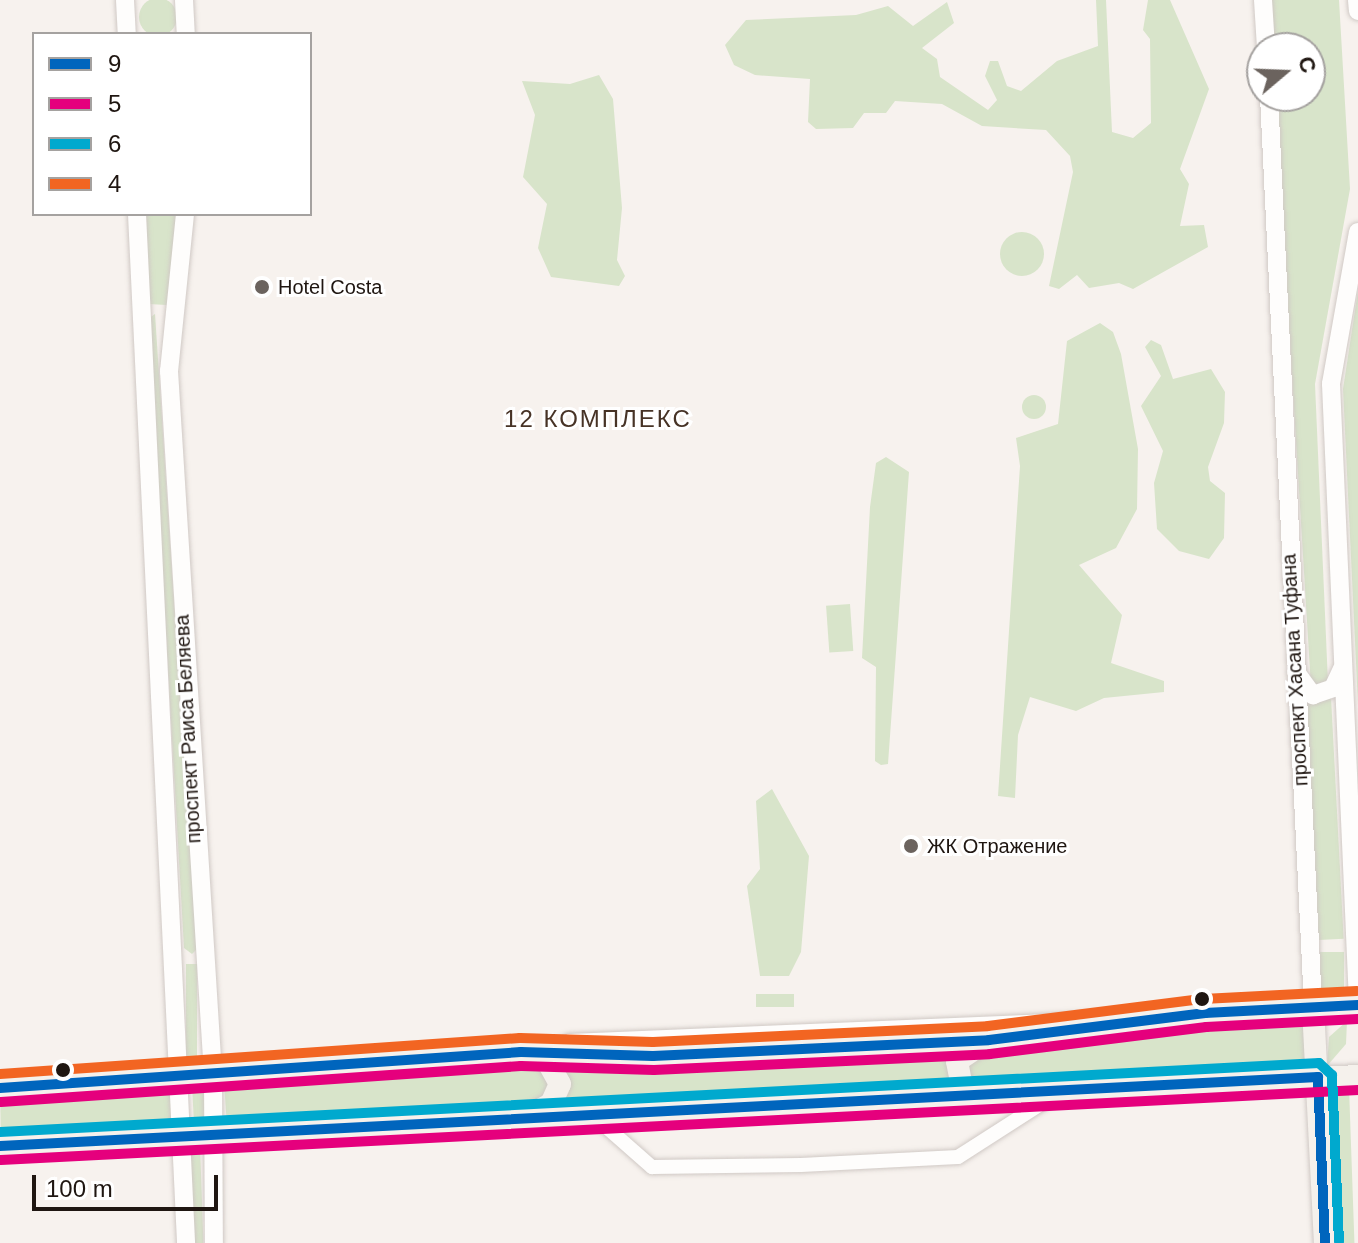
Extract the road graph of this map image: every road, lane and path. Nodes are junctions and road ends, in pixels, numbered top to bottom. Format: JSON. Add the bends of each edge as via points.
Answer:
{"nodes":[{"id":1,"x":125,"y":0,"type":"edge"},
{"id":2,"x":184,"y":0,"type":"edge"},
{"id":3,"x":1263,"y":0,"type":"edge"},
{"id":4,"x":1357,"y":0,"type":"edge"},
{"id":5,"x":1358,"y":11,"type":"edge"},
{"id":6,"x":127,"y":32,"type":"edge"},
{"id":7,"x":186,"y":32,"type":"edge"},
{"id":8,"x":1265,"y":32,"type":"edge"},
{"id":9,"x":1270,"y":112,"type":"edge"},
{"id":10,"x":137,"y":216,"type":"edge"},
{"id":11,"x":185,"y":216,"type":"edge"},
{"id":12,"x":1358,"y":232,"type":"edge"},
{"id":13,"x":142,"y":316,"type":"junction"},
{"id":14,"x":173,"y":321,"type":"junction"},
{"id":15,"x":1294,"y":664,"type":"junction"},
{"id":16,"x":1342,"y":669,"type":"junction"},
{"id":17,"x":174,"y":946,"type":"junction"},
{"id":18,"x":206,"y":948,"type":"junction"},
{"id":19,"x":1358,"y":1004,"type":"edge"},
{"id":20,"x":1313,"y":1007,"type":"junction"},
{"id":21,"x":1137,"y":1020,"type":"junction"},
{"id":22,"x":989,"y":1040,"type":"junction"},
{"id":23,"x":543,"y":1053,"type":"junction"},
{"id":24,"x":213,"y":1075,"type":"junction"},
{"id":25,"x":1358,"y":1076,"type":"edge"},
{"id":26,"x":182,"y":1077,"type":"junction"},
{"id":27,"x":1318,"y":1077,"type":"junction"},
{"id":28,"x":0,"y":1088,"type":"edge"},
{"id":29,"x":1062,"y":1091,"type":"junction"},
{"id":30,"x":973,"y":1093,"type":"junction"},
{"id":31,"x":591,"y":1114,"type":"junction"},
{"id":32,"x":530,"y":1115,"type":"junction"},
{"id":33,"x":216,"y":1135,"type":"junction"},
{"id":34,"x":184,"y":1137,"type":"junction"},
{"id":35,"x":0,"y":1146,"type":"edge"},
{"id":36,"x":186,"y":1243,"type":"edge"},
{"id":37,"x":214,"y":1243,"type":"edge"},
{"id":38,"x":1325,"y":1243,"type":"edge"}],
"edges":[{"from":1,"to":6,"type":"street"},
{"from":2,"to":7,"type":"street"},
{"from":3,"to":8,"type":"street"},
{"from":4,"to":5,"type":"street"},
{"from":9,"to":15,"type":"street","name":"проспект Хасана Туфана"},
{"from":10,"to":13,"type":"street","name":"проспект Раиса Беляева"},
{"from":11,"to":14,"type":"street","name":"проспект Раиса Беляева"},
{"from":12,"to":16,"type":"street","via":[[1331,384]]},
{"from":13,"to":14,"type":"street","via":[[159,307]]},
{"from":13,"to":17,"type":"street","name":"проспект Раиса Беляева"},
{"from":14,"to":18,"type":"street","name":"проспект Раиса Беляева","via":[[184,676]]},
{"from":15,"to":16,"type":"street","via":[[1301,687],[1313,695],[1333,688]]},
{"from":15,"to":20,"type":"street","name":"проспект Хасана Туфана"},
{"from":16,"to":19,"type":"street"},
{"from":17,"to":18,"type":"street","via":[[193,959]]},
{"from":17,"to":26,"type":"street","name":"проспект Раиса Беляева"},
{"from":18,"to":24,"type":"street","name":"проспект Раиса Беляева"},
{"from":19,"to":20,"type":"main road"},
{"from":20,"to":21,"type":"main road"},
{"from":20,"to":27,"type":"main road","name":"проспект Хасана Туфана"},
{"from":21,"to":22,"type":"main road"},
{"from":21,"to":23,"type":"street","via":[[1099,1014],[570,1041]]},
{"from":22,"to":23,"type":"main road","via":[[653,1056]]},
{"from":22,"to":30,"type":"main road","via":[[957,1061],[961,1082]]},
{"from":23,"to":24,"type":"main road"},
{"from":23,"to":32,"type":"main road","via":[[560,1084],[551,1104]]},
{"from":24,"to":26,"type":"main road"},
{"from":24,"to":33,"type":"street","name":"проспект Раиса Беляева"},
{"from":25,"to":27,"type":"main road"},
{"from":26,"to":28,"type":"main road"},
{"from":26,"to":34,"type":"street","name":"проспект Раиса Беляева"},
{"from":27,"to":29,"type":"main road"},
{"from":27,"to":38,"type":"main road","name":"проспект Хасана Туфана"},
{"from":29,"to":30,"type":"main road"},
{"from":29,"to":31,"type":"street","via":[[958,1157],[816,1164],[652,1167]]},
{"from":30,"to":31,"type":"main road"},
{"from":31,"to":32,"type":"main road"},
{"from":32,"to":33,"type":"main road"},
{"from":33,"to":34,"type":"main road"},
{"from":33,"to":37,"type":"street","name":"проспект Раиса Беляева"},
{"from":34,"to":35,"type":"main road"},
{"from":34,"to":36,"type":"street","name":"проспект Раиса Беляева"}]}
